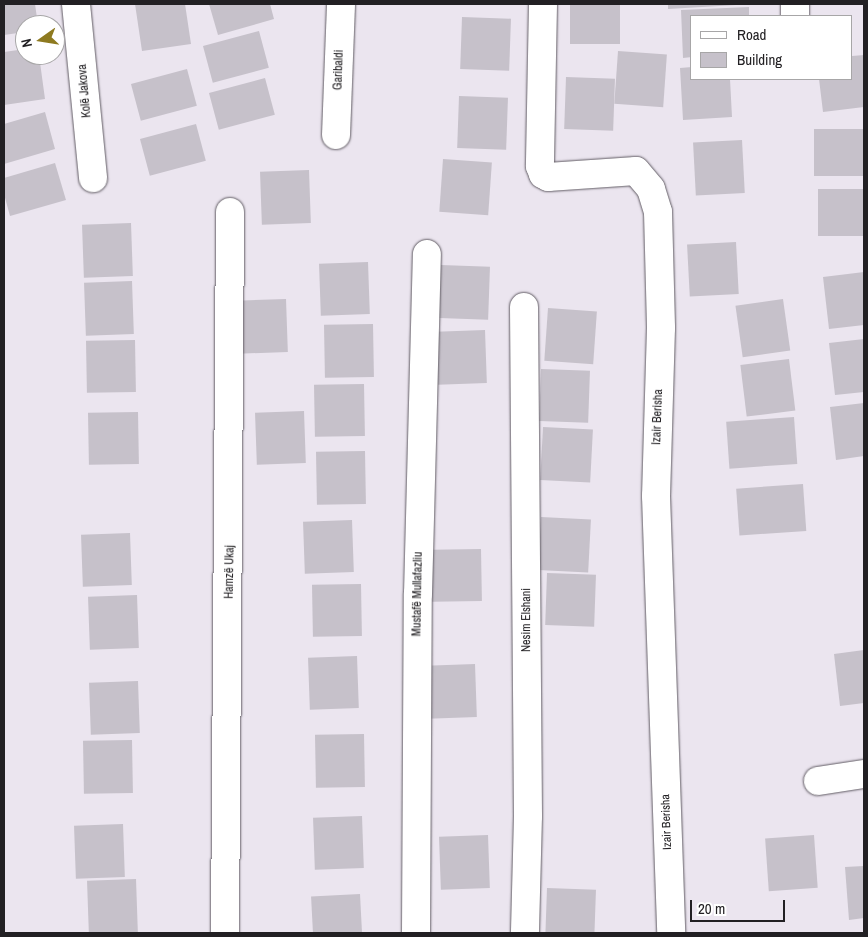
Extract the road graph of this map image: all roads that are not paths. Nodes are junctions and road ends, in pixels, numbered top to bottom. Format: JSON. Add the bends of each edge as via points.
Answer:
{"nodes":[{"id":1,"x":76,"y":4,"type":"edge"},
{"id":2,"x":341,"y":4,"type":"edge"},
{"id":3,"x":542,"y":4,"type":"edge"},
{"id":4,"x":336,"y":135,"type":"dead end"},
{"id":5,"x":93,"y":178,"type":"dead end"},
{"id":6,"x":230,"y":212,"type":"dead end"},
{"id":7,"x":427,"y":254,"type":"dead end"},
{"id":8,"x":524,"y":307,"type":"dead end"},
{"id":9,"x":864,"y":774,"type":"edge"},
{"id":10,"x":818,"y":781,"type":"dead end"},
{"id":11,"x":225,"y":933,"type":"edge"},
{"id":12,"x":416,"y":933,"type":"edge"},
{"id":13,"x":525,"y":933,"type":"edge"},
{"id":14,"x":671,"y":933,"type":"edge"}],
"edges":[{"from":1,"to":5,"type":"street","name":"Kolë Jakova"},
{"from":2,"to":4,"type":"street","name":"Garibaldi"},
{"from":3,"to":14,"type":"street","name":"Izair Berisha","via":[[540,166],[543,174],[548,177],[636,171],[651,189],[658,212],[660,328],[656,496]]},
{"from":6,"to":11,"type":"street","name":"Hamzë Ukaj"},
{"from":7,"to":12,"type":"street","name":"Mustafë Mullafazliu","via":[[418,594]]},
{"from":8,"to":13,"type":"street","name":"Nesim Elshani","via":[[528,816]]},
{"from":9,"to":10,"type":"street"}]}
